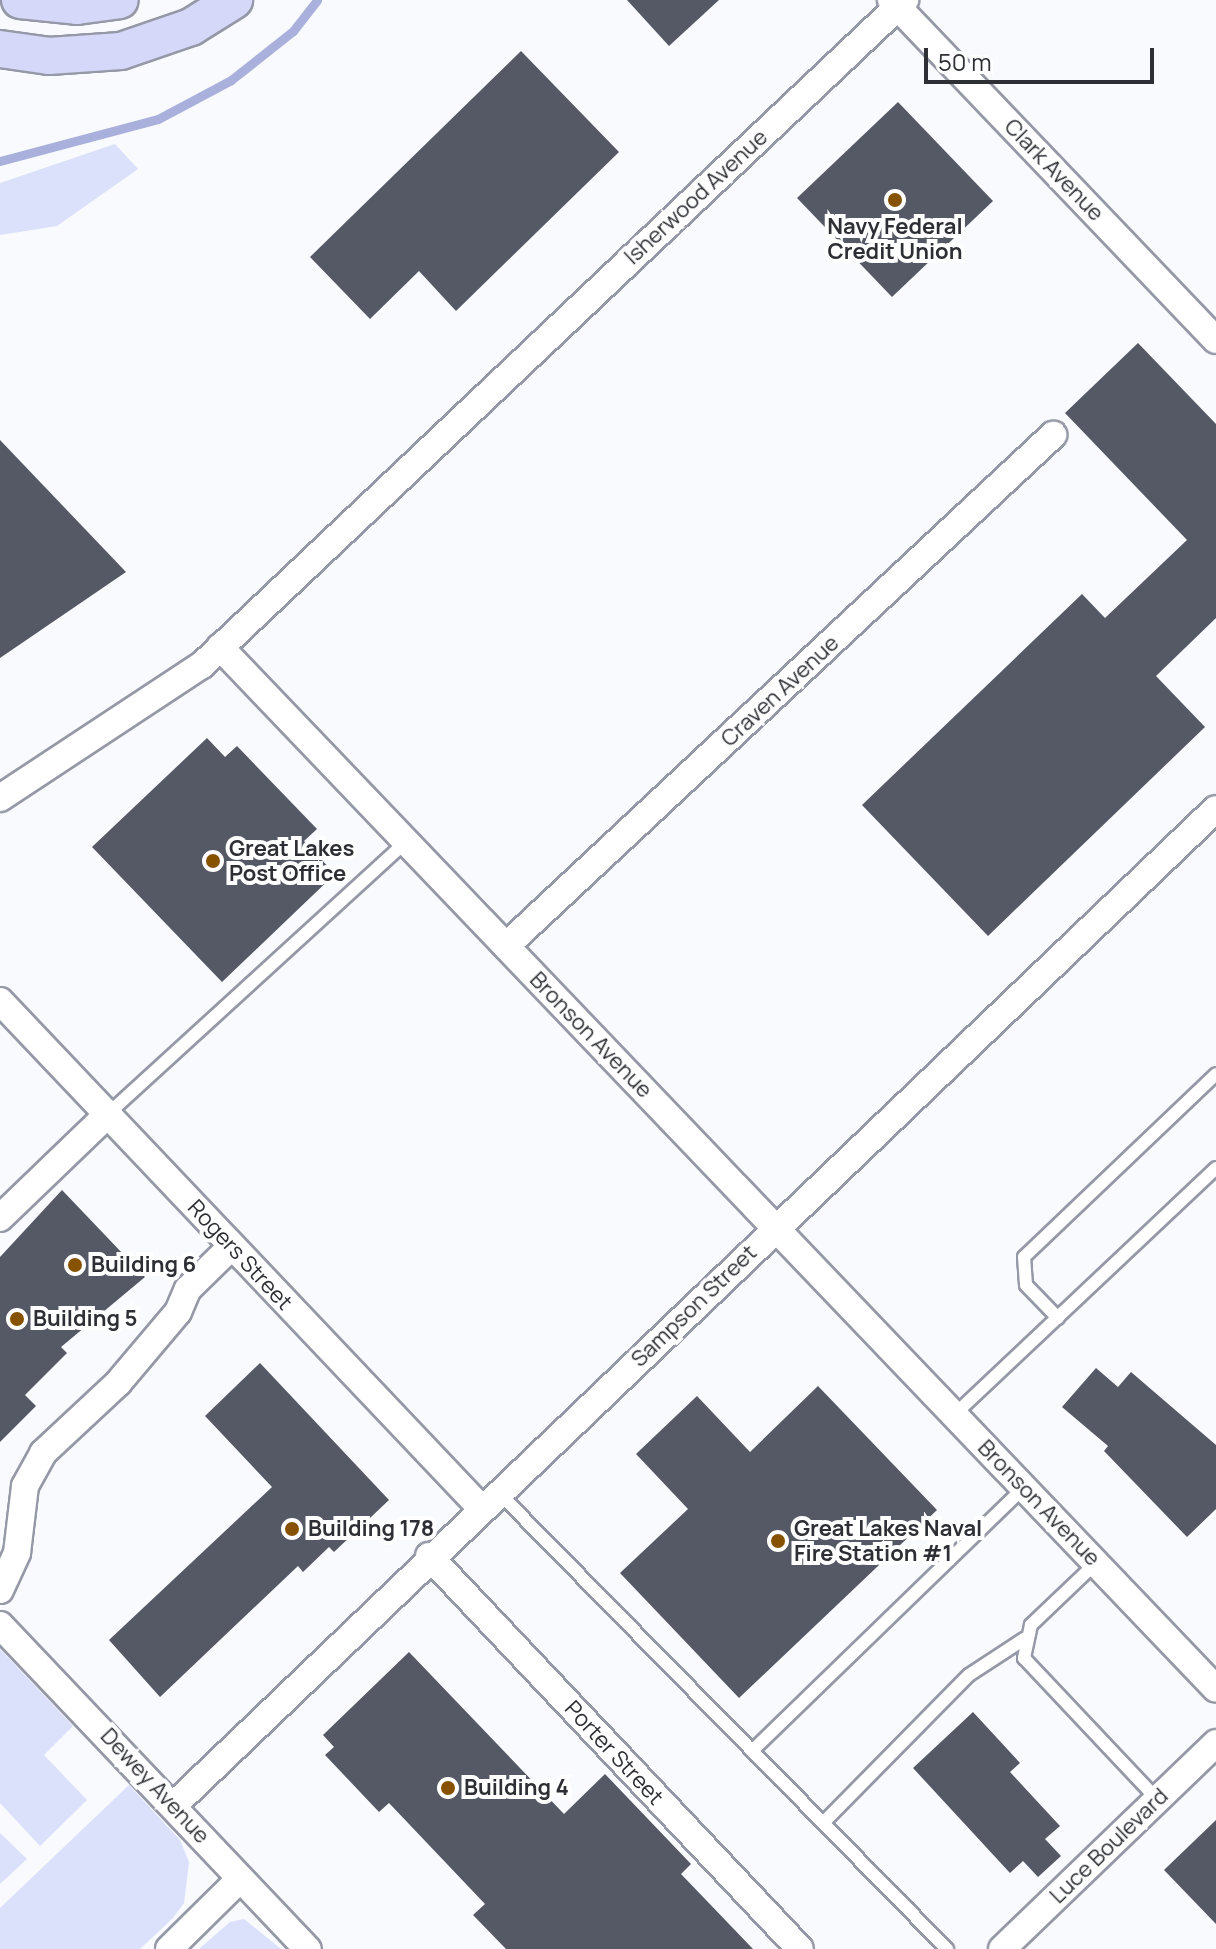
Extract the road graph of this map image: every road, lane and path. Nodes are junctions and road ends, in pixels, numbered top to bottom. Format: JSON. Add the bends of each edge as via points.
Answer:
{"nodes":[{"id":1,"x":20,"y":0,"type":"edge"},
{"id":2,"x":120,"y":0,"type":"edge"},
{"id":3,"x":234,"y":0,"type":"edge"},
{"id":4,"x":898,"y":2,"type":"edge"},
{"id":5,"x":0,"y":49,"type":"edge"},
{"id":6,"x":1216,"y":340,"type":"edge"},
{"id":7,"x":1053,"y":435,"type":"dead end"},
{"id":8,"x":220,"y":647,"type":"junction"},
{"id":9,"x":0,"y":798,"type":"edge"},
{"id":10,"x":1216,"y":809,"type":"edge"},
{"id":11,"x":406,"y":842,"type":"junction"},
{"id":12,"x":506,"y":946,"type":"junction"},
{"id":13,"x":0,"y":1001,"type":"edge"},
{"id":14,"x":1216,"y":1074,"type":"edge"},
{"id":15,"x":109,"y":1113,"type":"junction"},
{"id":16,"x":1216,"y":1168,"type":"edge"},
{"id":17,"x":0,"y":1218,"type":"edge"},
{"id":18,"x":776,"y":1228,"type":"junction"},
{"id":19,"x":231,"y":1247,"type":"junction"},
{"id":20,"x":1058,"y":1318,"type":"junction"},
{"id":21,"x":954,"y":1415,"type":"junction"},
{"id":22,"x":1024,"y":1487,"type":"junction"},
{"id":23,"x":490,"y":1500,"type":"junction"},
{"id":24,"x":429,"y":1556,"type":"junction"},
{"id":25,"x":1096,"y":1563,"type":"junction"},
{"id":26,"x":0,"y":1590,"type":"edge"},
{"id":27,"x":0,"y":1625,"type":"edge"},
{"id":28,"x":1024,"y":1639,"type":"junction"},
{"id":29,"x":1216,"y":1689,"type":"edge"},
{"id":30,"x":1216,"y":1743,"type":"edge"},
{"id":31,"x":753,"y":1750,"type":"junction"},
{"id":32,"x":1157,"y":1799,"type":"junction"},
{"id":33,"x":174,"y":1805,"type":"junction"},
{"id":34,"x":824,"y":1822,"type":"junction"},
{"id":35,"x":240,"y":1879,"type":"junction"},
{"id":36,"x":169,"y":1949,"type":"edge"},
{"id":37,"x":308,"y":1949,"type":"edge"},
{"id":38,"x":800,"y":1949,"type":"edge"},
{"id":39,"x":947,"y":1949,"type":"edge"},
{"id":40,"x":1002,"y":1949,"type":"edge"}],
"edges":[{"from":1,"to":2,"type":"street","via":[[77,6]]},
{"from":3,"to":5,"type":"street","via":[[191,27],[121,51],[49,56]]},
{"from":4,"to":6,"type":"street","name":"Clark Avenue"},
{"from":4,"to":8,"type":"street","name":"Isherwood Avenue"},
{"from":7,"to":12,"type":"street","name":"Craven Avenue"},
{"from":8,"to":9,"type":"street"},
{"from":8,"to":11,"type":"street","name":"Bronson Avenue"},
{"from":10,"to":18,"type":"street","name":"Sampson Street"},
{"from":11,"to":12,"type":"street","name":"Bronson Avenue"},
{"from":11,"to":15,"type":"lane"},
{"from":12,"to":18,"type":"street","name":"Bronson Avenue"},
{"from":13,"to":15,"type":"street","name":"Rogers Street"},
{"from":14,"to":20,"type":"lane","via":[[1024,1257],[1026,1285]]},
{"from":15,"to":17,"type":"street"},
{"from":15,"to":19,"type":"street","name":"Rogers Street"},
{"from":16,"to":20,"type":"lane"},
{"from":18,"to":21,"type":"street","name":"Bronson Avenue"},
{"from":18,"to":23,"type":"street","name":"Sampson Street"},
{"from":19,"to":23,"type":"street","name":"Rogers Street"},
{"from":19,"to":26,"type":"street","via":[[188,1289],[178,1312],[118,1383],[43,1453],[25,1486],[17,1553]]},
{"from":20,"to":21,"type":"lane"},
{"from":21,"to":22,"type":"street","name":"Bronson Avenue"},
{"from":22,"to":25,"type":"street","name":"Bronson Avenue"},
{"from":22,"to":31,"type":"lane"},
{"from":23,"to":24,"type":"street","name":"Sampson Street"},
{"from":23,"to":31,"type":"lane"},
{"from":24,"to":33,"type":"street","name":"Sampson Street"},
{"from":24,"to":38,"type":"street","name":"Porter Street"},
{"from":25,"to":28,"type":"lane"},
{"from":25,"to":29,"type":"street","name":"Bronson Avenue"},
{"from":27,"to":33,"type":"street","name":"Dewey Avenue"},
{"from":28,"to":32,"type":"lane","via":[[1024,1658],[1043,1682]]},
{"from":28,"to":34,"type":"lane","via":[[969,1675]]},
{"from":30,"to":32,"type":"street","name":"Luce Boulevard"},
{"from":31,"to":34,"type":"lane"},
{"from":32,"to":40,"type":"street","name":"Luce Boulevard"},
{"from":33,"to":35,"type":"street","name":"Dewey Avenue"},
{"from":34,"to":39,"type":"lane"},
{"from":35,"to":36,"type":"street"},
{"from":35,"to":37,"type":"street","name":"Dewey Avenue"}]}
